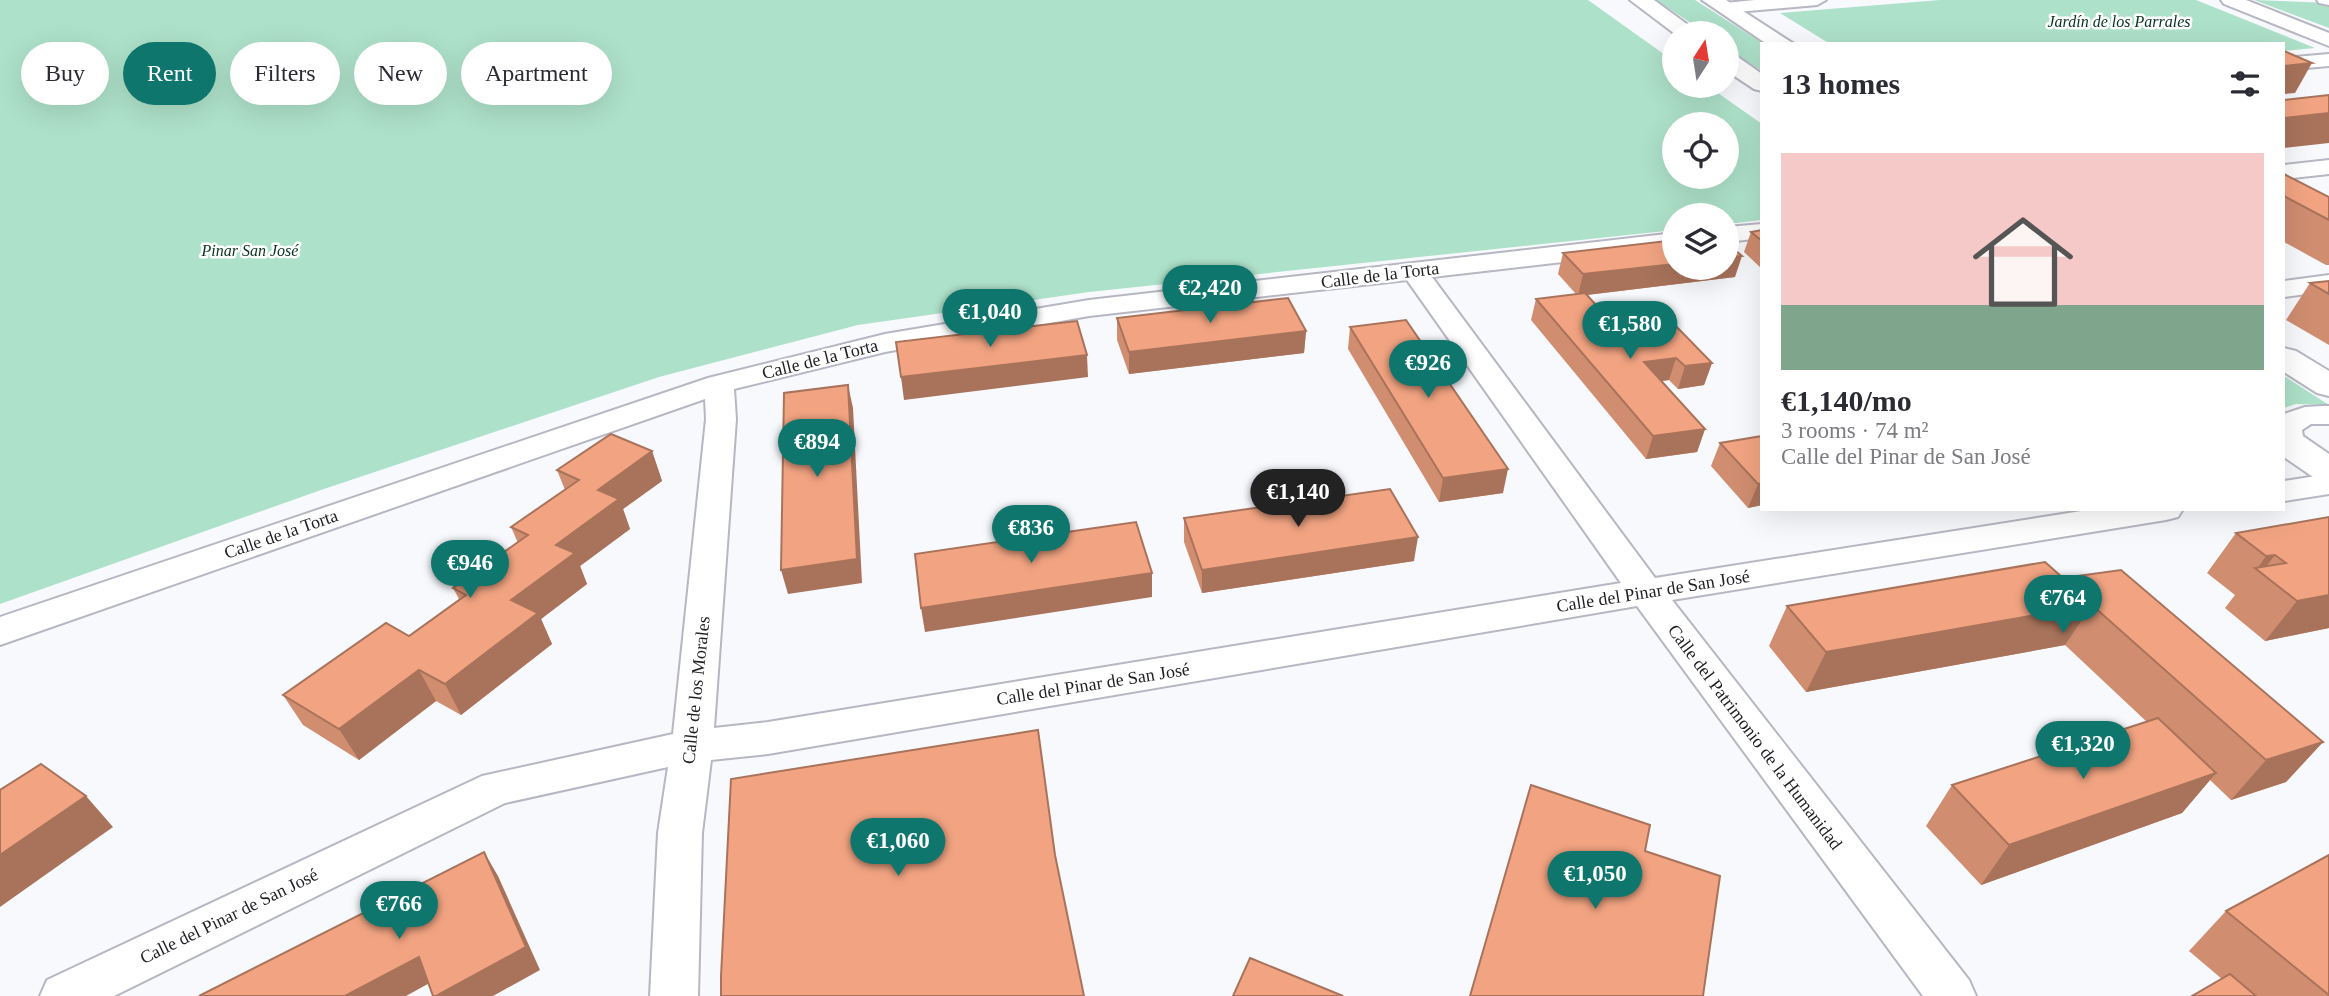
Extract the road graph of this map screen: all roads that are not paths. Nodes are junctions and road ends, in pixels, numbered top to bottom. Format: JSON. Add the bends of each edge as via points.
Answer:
{"nodes":[{"id":1,"x":1640,"y":0,"type":"edge"},
{"id":2,"x":1817,"y":0,"type":"edge"},
{"id":3,"x":2230,"y":0,"type":"edge"},
{"id":4,"x":1718,"y":4,"type":"edge"},
{"id":5,"x":1671,"y":21,"type":"edge"},
{"id":6,"x":2329,"y":40,"type":"edge"},
{"id":7,"x":1780,"y":42,"type":"edge"},
{"id":8,"x":2329,"y":60,"type":"edge"},
{"id":9,"x":2285,"y":64,"type":"edge"},
{"id":10,"x":1740,"y":69,"type":"edge"},
{"id":11,"x":1760,"y":84,"type":"edge"},
{"id":12,"x":2329,"y":167,"type":"edge"},
{"id":13,"x":2285,"y":172,"type":"edge"},
{"id":14,"x":1760,"y":231,"type":"edge"},
{"id":15,"x":1739,"y":234,"type":"edge"},
{"id":16,"x":1662,"y":242,"type":"edge"},
{"id":17,"x":1414,"y":271,"type":"junction"},
{"id":18,"x":2329,"y":283,"type":"edge"},
{"id":19,"x":2285,"y":289,"type":"edge"},
{"id":20,"x":2285,"y":359,"type":"edge"},
{"id":21,"x":719,"y":384,"type":"junction"},
{"id":22,"x":2329,"y":386,"type":"edge"},
{"id":23,"x":2329,"y":415,"type":"edge"},
{"id":24,"x":2286,"y":441,"type":"edge"},
{"id":25,"x":2329,"y":471,"type":"edge"},
{"id":26,"x":2329,"y":484,"type":"edge"},
{"id":27,"x":2285,"y":491,"type":"edge"},
{"id":28,"x":2153,"y":511,"type":"edge"},
{"id":29,"x":1646,"y":592,"type":"junction"},
{"id":30,"x":0,"y":631,"type":"edge"},
{"id":31,"x":692,"y":746,"type":"junction"},
{"id":32,"x":64,"y":996,"type":"edge"},
{"id":33,"x":674,"y":996,"type":"edge"},
{"id":34,"x":1952,"y":996,"type":"edge"}],
"edges":[{"from":1,"to":5,"type":"street"},
{"from":2,"to":4,"type":"street"},
{"from":3,"to":6,"type":"street"},
{"from":4,"to":7,"type":"street"},
{"from":8,"to":9,"type":"street"},
{"from":10,"to":11,"type":"street"},
{"from":12,"to":13,"type":"street"},
{"from":14,"to":15,"type":"street"},
{"from":16,"to":17,"type":"street","name":"Calle de la Torta"},
{"from":17,"to":21,"type":"street","name":"Calle de la Torta","via":[[1089,308],[885,343]]},
{"from":17,"to":29,"type":"street","name":"Calle del Patrimonio de la Humanidad"},
{"from":18,"to":19,"type":"street"},
{"from":20,"to":22,"type":"street"},
{"from":21,"to":30,"type":"street","name":"Calle de la Torta"},
{"from":21,"to":31,"type":"street","name":"Calle de los Morales","via":[[721,419]]},
{"from":23,"to":24,"type":"street","via":[[2303,416],[2291,422]]},
{"from":24,"to":25,"type":"street"},
{"from":26,"to":27,"type":"street"},
{"from":28,"to":29,"type":"street","name":"Calle del Pinar de San José"},
{"from":29,"to":31,"type":"street","name":"Calle del Pinar de San José","via":[[768,738]]},
{"from":29,"to":34,"type":"street","name":"Calle del Patrimonio de la Humanidad"},
{"from":31,"to":32,"type":"street","name":"Calle del Pinar de San José","via":[[497,788]]},
{"from":31,"to":33,"type":"street","name":"Calle de los Morales","via":[[680,833]]}]}
